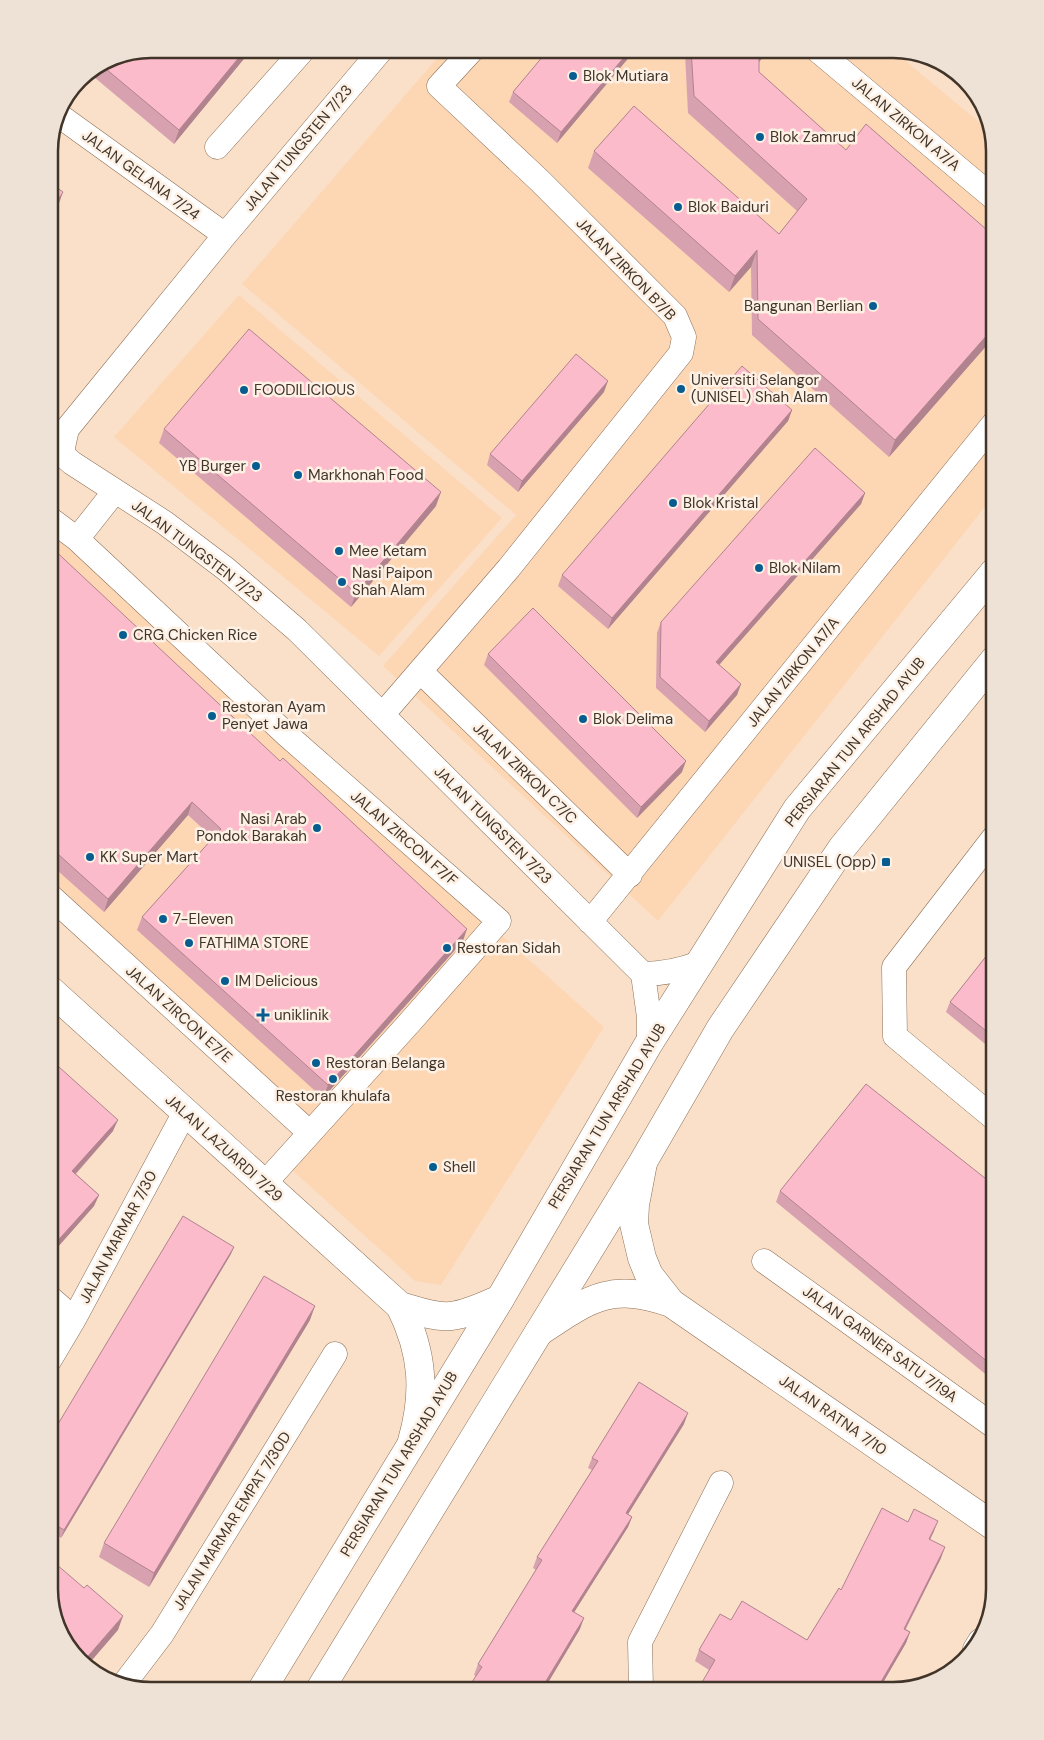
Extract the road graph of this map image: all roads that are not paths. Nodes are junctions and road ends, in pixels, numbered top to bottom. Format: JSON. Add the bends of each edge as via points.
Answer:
{"nodes":[{"id":1,"x":296,"y":58,"type":"edge"},
{"id":2,"x":374,"y":58,"type":"edge"},
{"id":3,"x":465,"y":58,"type":"edge"},
{"id":4,"x":827,"y":58,"type":"edge"},
{"id":5,"x":64,"y":119,"type":"edge"},
{"id":6,"x":217,"y":147,"type":"dead end"},
{"id":7,"x":986,"y":191,"type":"edge"},
{"id":8,"x":224,"y":235,"type":"junction"},
{"id":9,"x":986,"y":433,"type":"edge"},
{"id":10,"x":115,"y":491,"type":"junction"},
{"id":11,"x":58,"y":525,"type":"edge"},
{"id":12,"x":77,"y":539,"type":"junction"},
{"id":13,"x":986,"y":582,"type":"edge"},
{"id":14,"x":420,"y":671,"type":"junction"},
{"id":15,"x":986,"y":671,"type":"edge"},
{"id":16,"x":382,"y":714,"type":"junction"},
{"id":17,"x":986,"y":848,"type":"edge"},
{"id":18,"x":630,"y":875,"type":"junction"},
{"id":19,"x":58,"y":903,"type":"edge"},
{"id":20,"x":590,"y":922,"type":"junction"},
{"id":21,"x":700,"y":962,"type":"junction"},
{"id":22,"x":643,"y":974,"type":"junction"},
{"id":23,"x":58,"y":997,"type":"edge"},
{"id":24,"x":649,"y":1043,"type":"junction"},
{"id":25,"x":185,"y":1112,"type":"junction"},
{"id":26,"x":986,"y":1112,"type":"edge"},
{"id":27,"x":310,"y":1133,"type":"junction"},
{"id":28,"x":643,"y":1162,"type":"junction"},
{"id":29,"x":264,"y":1184,"type":"junction"},
{"id":30,"x":764,"y":1260,"type":"dead end"},
{"id":31,"x":500,"y":1299,"type":"junction"},
{"id":32,"x":671,"y":1303,"type":"junction"},
{"id":33,"x":58,"y":1305,"type":"edge"},
{"id":34,"x":400,"y":1306,"type":"junction"},
{"id":35,"x":74,"y":1319,"type":"junction"},
{"id":36,"x":539,"y":1332,"type":"junction"},
{"id":37,"x":58,"y":1346,"type":"edge"},
{"id":38,"x":334,"y":1354,"type":"dead end"},
{"id":39,"x":986,"y":1420,"type":"edge"},
{"id":40,"x":410,"y":1447,"type":"junction"},
{"id":41,"x":721,"y":1483,"type":"dead end"},
{"id":42,"x":986,"y":1520,"type":"edge"},
{"id":43,"x":127,"y":1680,"type":"edge"},
{"id":44,"x":266,"y":1682,"type":"edge"},
{"id":45,"x":325,"y":1682,"type":"edge"},
{"id":46,"x":642,"y":1682,"type":"edge"}],
"edges":[{"from":1,"to":6,"type":"street"},
{"from":2,"to":8,"type":"street","name":"JALAN TUNGSTEN 7/23"},
{"from":3,"to":14,"type":"street","name":"JALAN ZIRKON B7/B","via":[[439,86],[675,316],[684,337],[681,353],[509,568]]},
{"from":4,"to":7,"type":"street","name":"JALAN ZIRKON A7/A"},
{"from":5,"to":8,"type":"street","name":"JALAN GELANA 7/24"},
{"from":8,"to":10,"type":"street","name":"JALAN TUNGSTEN 7/23","via":[[66,429],[63,455],[77,468]]},
{"from":9,"to":18,"type":"street","name":"JALAN ZIRKON A7/A"},
{"from":10,"to":12,"type":"street"},
{"from":10,"to":16,"type":"street","name":"JALAN TUNGSTEN 7/23","via":[[226,569],[297,630]]},
{"from":11,"to":12,"type":"street","name":"JALAN ZIRCON F7/F"},
{"from":12,"to":27,"type":"street","name":"JALAN ZIRCON F7/F","via":[[288,735],[499,922]]},
{"from":13,"to":21,"type":"main road","name":"PERSIARAN TUN ARSHAD AYUB","via":[[797,809]]},
{"from":14,"to":16,"type":"street","name":"JALAN ZIRKON B7/B"},
{"from":14,"to":18,"type":"street","name":"JALAN ZIRKON C7/C"},
{"from":15,"to":28,"type":"main road","via":[[842,848],[720,1029]]},
{"from":16,"to":20,"type":"street","name":"JALAN TUNGSTEN 7/23"},
{"from":17,"to":26,"type":"street","via":[[894,967],[895,1036]]},
{"from":18,"to":20,"type":"street","name":"JALAN ZIRKON A7/A"},
{"from":19,"to":27,"type":"street","name":"JALAN ZIRCON E7/E"},
{"from":20,"to":22,"type":"street","name":"JALAN TUNGSTEN 7/23"},
{"from":21,"to":22,"type":"street","via":[[660,974]]},
{"from":21,"to":24,"type":"main road","name":"PERSIARAN TUN ARSHAD AYUB"},
{"from":22,"to":24,"type":"street"},
{"from":23,"to":25,"type":"main road","name":"JALAN LAZUARDI 7/29"},
{"from":24,"to":31,"type":"main road","name":"PERSIARAN TUN ARSHAD AYUB"},
{"from":25,"to":29,"type":"main road","name":"JALAN LAZUARDI 7/29"},
{"from":25,"to":35,"type":"street","name":"JALAN MARMAR 7/30"},
{"from":27,"to":29,"type":"street","name":"JALAN ZIRCON F7/F"},
{"from":28,"to":32,"type":"main road","name":"JALAN RATNA 7/10","via":[[634,1224],[649,1275]]},
{"from":28,"to":36,"type":"main road"},
{"from":29,"to":34,"type":"main road","name":"JALAN LAZUARDI 7/29"},
{"from":30,"to":39,"type":"street","name":"JALAN GARNER SATU 7/19A"},
{"from":31,"to":34,"type":"main road","via":[[473,1311],[450,1316]]},
{"from":31,"to":40,"type":"main road","name":"PERSIARAN TUN ARSHAD AYUB"},
{"from":32,"to":36,"type":"main road","name":"JALAN RATNA 7/10","via":[[648,1295],[610,1294],[580,1305]]},
{"from":32,"to":42,"type":"main road","name":"JALAN RATNA 7/10"},
{"from":33,"to":35,"type":"street"},
{"from":34,"to":40,"type":"main road","via":[[418,1354],[421,1375],[419,1418]]},
{"from":35,"to":37,"type":"street","name":"JALAN MARMAR 7/30"},
{"from":36,"to":45,"type":"main road"},
{"from":38,"to":43,"type":"street","name":"JALAN MARMAR EMPAT 7/30D","via":[[162,1634]]},
{"from":40,"to":44,"type":"main road","name":"PERSIARAN TUN ARSHAD AYUB"},
{"from":41,"to":46,"type":"street","via":[[640,1642]]}]}
